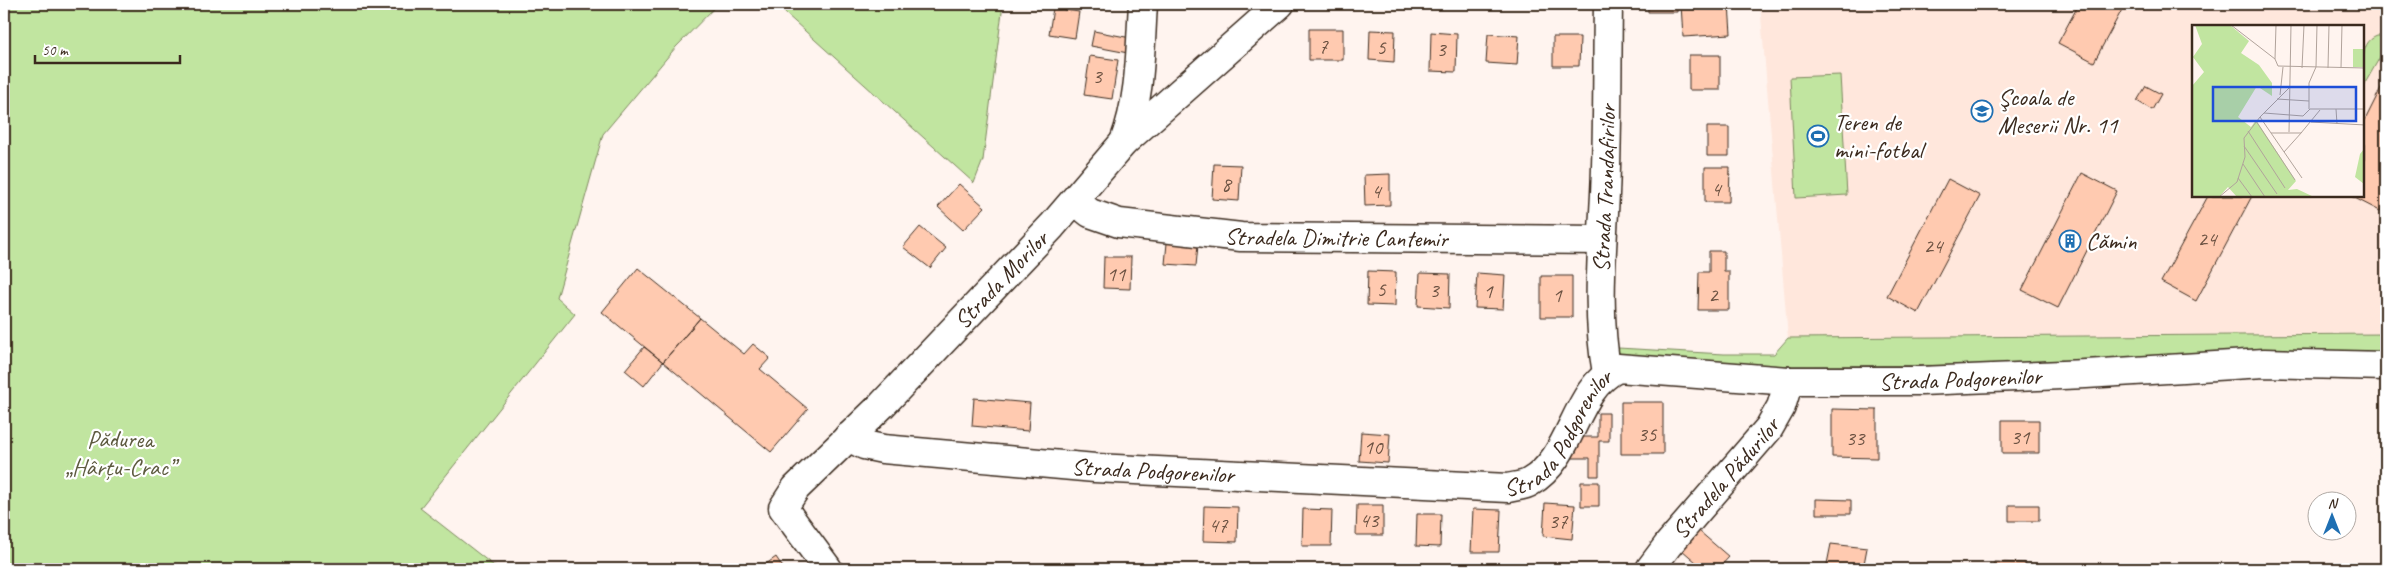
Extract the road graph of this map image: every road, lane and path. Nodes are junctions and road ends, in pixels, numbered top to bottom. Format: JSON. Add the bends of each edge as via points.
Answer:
{"nodes":[{"id":1,"x":1143,"y":4,"type":"edge"},
{"id":2,"x":1279,"y":4,"type":"edge"},
{"id":3,"x":1608,"y":4,"type":"edge"},
{"id":4,"x":1124,"y":142,"type":"junction"},
{"id":5,"x":1074,"y":201,"type":"junction"},
{"id":6,"x":1602,"y":240,"type":"junction"},
{"id":7,"x":2386,"y":366,"type":"edge"},
{"id":8,"x":1607,"y":373,"type":"junction"},
{"id":9,"x":1789,"y":382,"type":"junction"},
{"id":10,"x":848,"y":437,"type":"junction"},
{"id":11,"x":828,"y":569,"type":"edge"},
{"id":12,"x":1650,"y":569,"type":"edge"}],
"edges":[{"from":1,"to":4,"type":"street","via":[[1136,102]]},
{"from":2,"to":4,"type":"street","name":"Strada Morilor"},
{"from":3,"to":6,"type":"street","name":"Strada Trandafirilor","via":[[1606,183]]},
{"from":4,"to":5,"type":"street","name":"Strada Morilor"},
{"from":5,"to":6,"type":"street","name":"Stradela Dimitrie Cantemir","via":[[1090,213],[1119,223],[1240,236]]},
{"from":5,"to":10,"type":"street","name":"Strada Morilor"},
{"from":6,"to":8,"type":"street","name":"Strada Trandafirilor","via":[[1602,348]]},
{"from":7,"to":9,"type":"street","name":"Strada Podgorenilor","via":[[2264,363],[1921,381]]},
{"from":8,"to":9,"type":"street","name":"Strada Podgorenilor","via":[[1618,368],[1634,368]]},
{"from":8,"to":10,"type":"street","name":"Strada Podgorenilor","via":[[1594,387],[1545,471],[1529,483],[1508,488],[1095,468],[883,449]]},
{"from":9,"to":12,"type":"street","name":"Stradela Pădurilor","via":[[1781,407],[1769,428]]},
{"from":10,"to":11,"type":"street","name":"Strada Morilor","via":[[796,488],[782,508]]}]}
